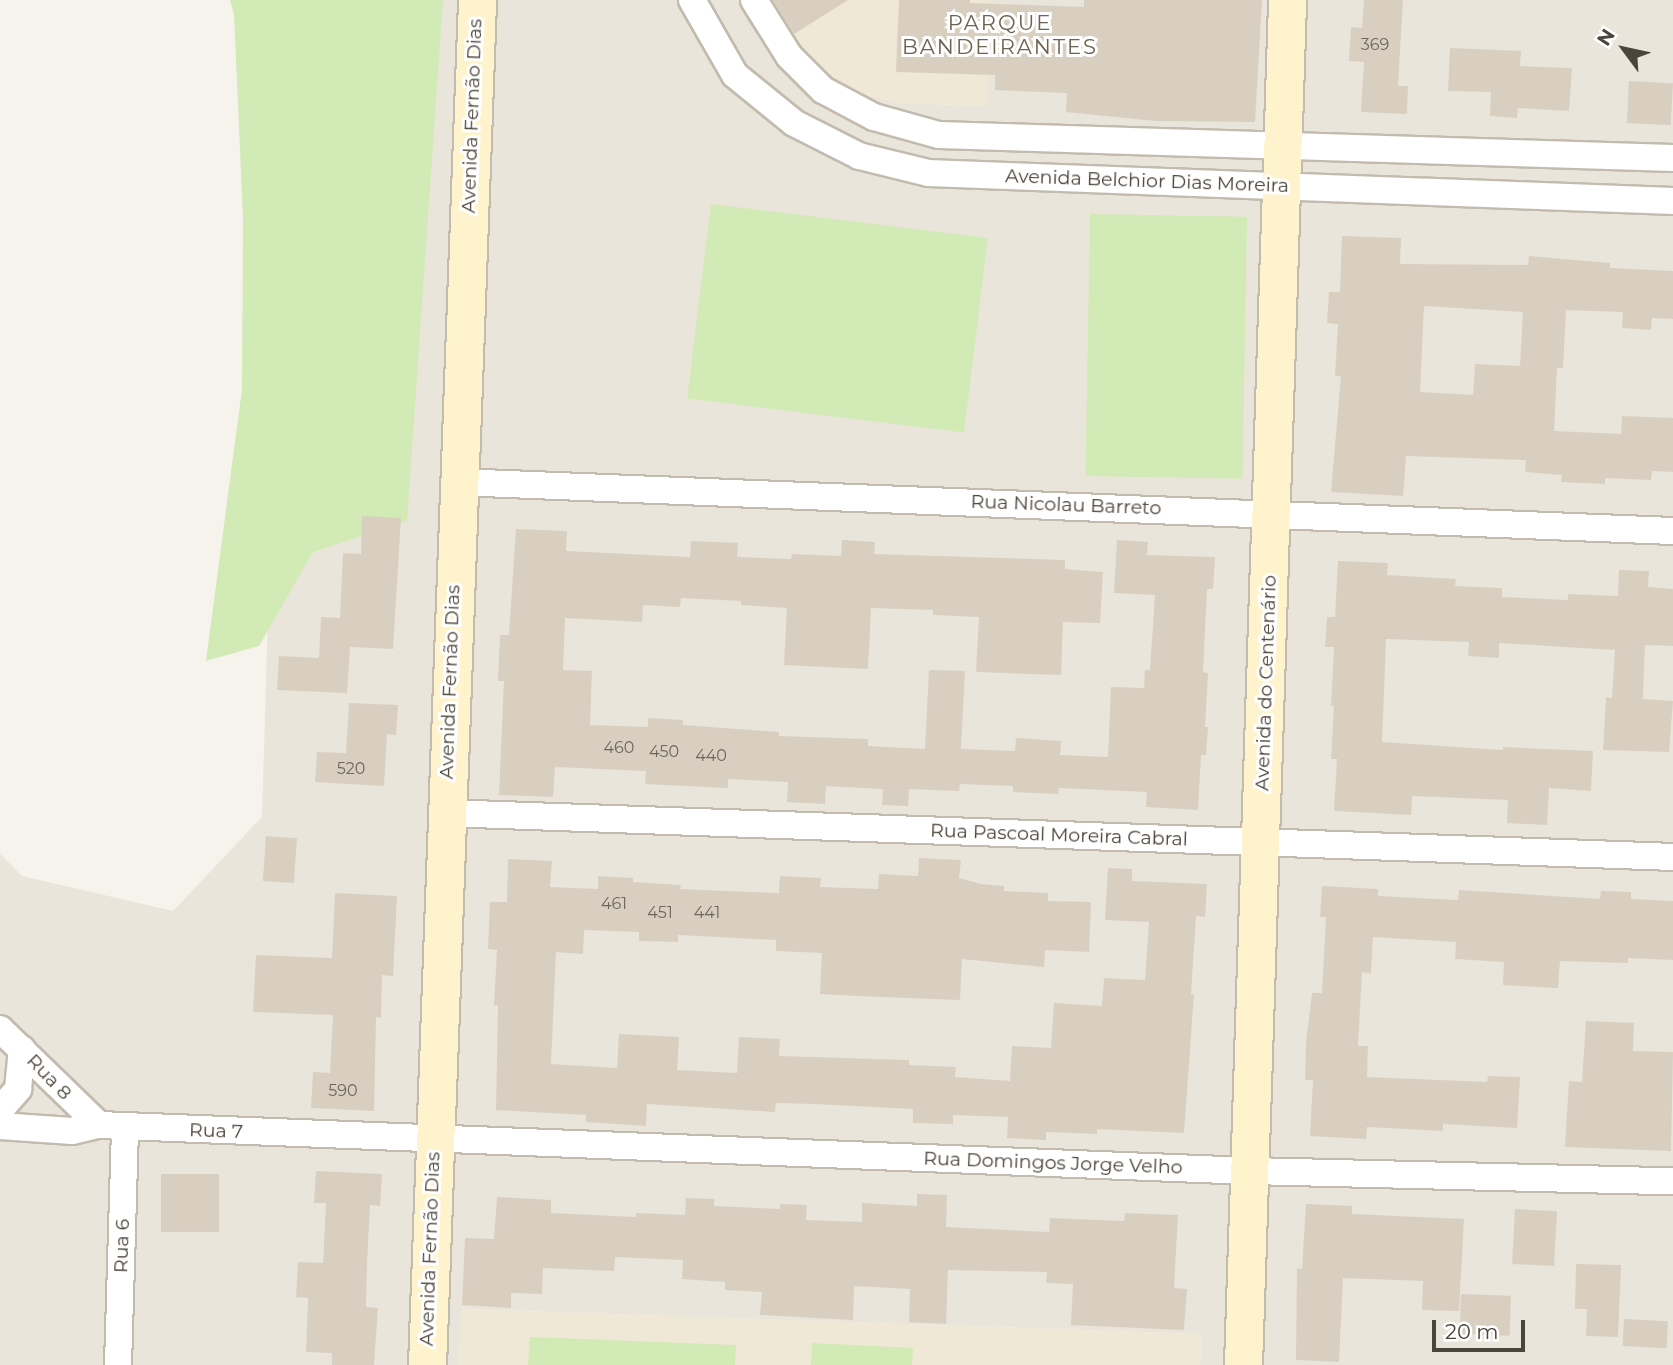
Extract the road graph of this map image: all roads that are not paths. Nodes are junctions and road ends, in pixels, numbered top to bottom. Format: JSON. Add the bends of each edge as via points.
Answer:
{"nodes":[{"id":1,"x":477,"y":0,"type":"edge"},
{"id":2,"x":692,"y":0,"type":"edge"},
{"id":3,"x":754,"y":0,"type":"edge"},
{"id":4,"x":1287,"y":0,"type":"edge"},
{"id":5,"x":1283,"y":148,"type":"junction"},
{"id":6,"x":1673,"y":158,"type":"edge"},
{"id":7,"x":1282,"y":186,"type":"junction"},
{"id":8,"x":1673,"y":201,"type":"edge"},
{"id":9,"x":458,"y":482,"type":"junction"},
{"id":10,"x":1271,"y":513,"type":"junction"},
{"id":11,"x":1673,"y":531,"type":"edge"},
{"id":12,"x":445,"y":813,"type":"junction"},
{"id":13,"x":1260,"y":842,"type":"junction"},
{"id":14,"x":1673,"y":856,"type":"edge"},
{"id":15,"x":0,"y":1029,"type":"edge"},
{"id":16,"x":22,"y":1049,"type":"junction"},
{"id":17,"x":0,"y":1110,"type":"edge"},
{"id":18,"x":99,"y":1125,"type":"junction"},
{"id":19,"x":0,"y":1126,"type":"edge"},
{"id":20,"x":125,"y":1128,"type":"junction"},
{"id":21,"x":433,"y":1137,"type":"junction"},
{"id":22,"x":1250,"y":1171,"type":"junction"},
{"id":23,"x":1673,"y":1181,"type":"edge"},
{"id":24,"x":118,"y":1365,"type":"edge"},
{"id":25,"x":427,"y":1365,"type":"edge"},
{"id":26,"x":1243,"y":1365,"type":"edge"}],
"edges":[{"from":1,"to":9,"type":"street","name":"Avenida Fernão Dias"},
{"from":2,"to":7,"type":"street","name":"Avenida Belchior Dias Moreira","via":[[735,75],[794,123],[859,156],[928,173]]},
{"from":3,"to":5,"type":"street","name":"Avenida Belchior Dias Moreira","via":[[789,56],[823,90],[874,117],[939,135]]},
{"from":4,"to":5,"type":"street","name":"Avenida do Centenário"},
{"from":5,"to":6,"type":"street","name":"Avenida Belchior Dias Moreira"},
{"from":5,"to":7,"type":"street","name":"Avenida do Centenário"},
{"from":7,"to":8,"type":"street","name":"Avenida Belchior Dias Moreira"},
{"from":7,"to":10,"type":"street","name":"Avenida do Centenário"},
{"from":9,"to":10,"type":"street","name":"Rua Nicolau Barreto"},
{"from":9,"to":12,"type":"street","name":"Avenida Fernão Dias"},
{"from":10,"to":11,"type":"street","name":"Rua Nicolau Barreto"},
{"from":10,"to":13,"type":"street","name":"Avenida do Centenário"},
{"from":12,"to":13,"type":"street","name":"Rua Pascoal Moreira Cabral"},
{"from":12,"to":21,"type":"street","name":"Avenida Fernão Dias"},
{"from":13,"to":14,"type":"street","name":"Rua Pascoal Moreira Cabral"},
{"from":13,"to":22,"type":"street","name":"Avenida do Centenário"},
{"from":15,"to":16,"type":"street","name":"Rua 8"},
{"from":16,"to":17,"type":"street","via":[[18,1089]]},
{"from":16,"to":18,"type":"street","name":"Rua 8"},
{"from":18,"to":19,"type":"street","name":"Rua 7","via":[[72,1131]]},
{"from":18,"to":20,"type":"street","name":"Rua 7"},
{"from":20,"to":21,"type":"street","name":"Rua 7"},
{"from":20,"to":24,"type":"street","name":"Rua 6"},
{"from":21,"to":22,"type":"street","name":"Rua Domingos Jorge Velho"},
{"from":21,"to":25,"type":"street","name":"Avenida Fernão Dias"},
{"from":22,"to":23,"type":"street","name":"Rua Domingos Jorge Velho"},
{"from":22,"to":26,"type":"street","name":"Avenida do Centenário"}]}
